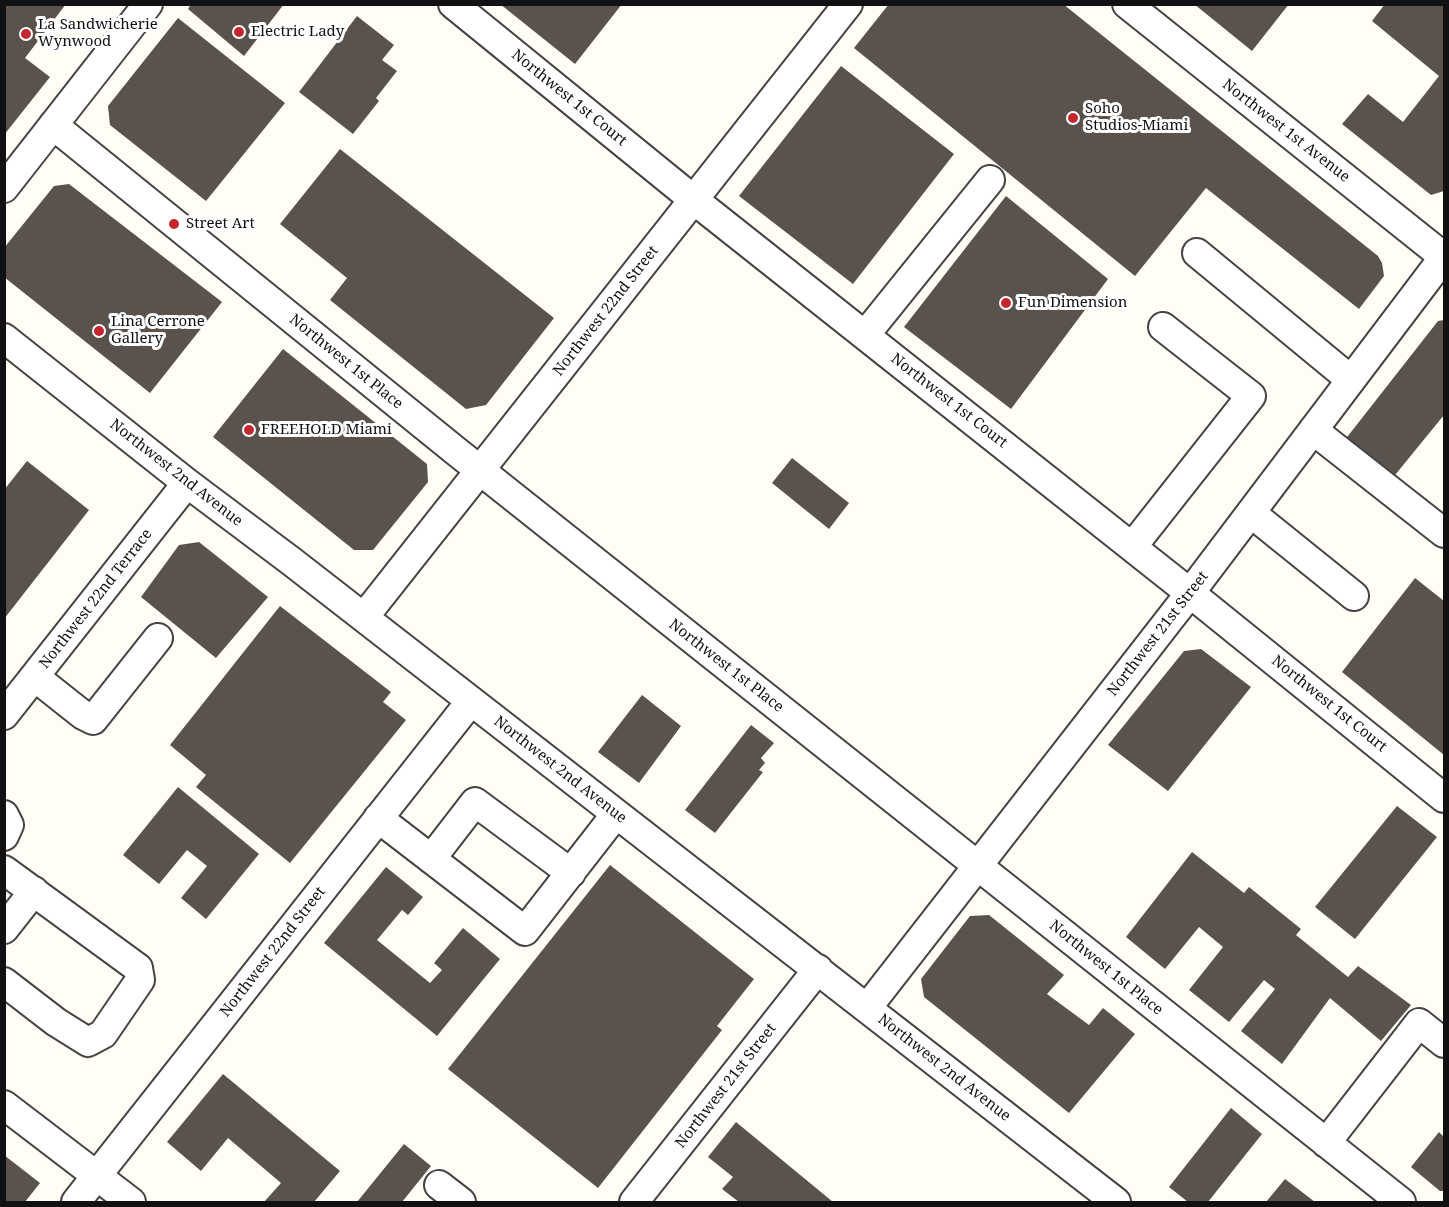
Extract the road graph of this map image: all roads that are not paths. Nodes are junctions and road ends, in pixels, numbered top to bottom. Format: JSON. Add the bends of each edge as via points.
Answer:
{"nodes":[{"id":1,"x":148,"y":4,"type":"edge"},
{"id":2,"x":453,"y":4,"type":"edge"},
{"id":3,"x":848,"y":4,"type":"edge"},
{"id":4,"x":1127,"y":4,"type":"edge"},
{"id":5,"x":53,"y":126,"type":"junction"},
{"id":6,"x":990,"y":180,"type":"dead end"},
{"id":7,"x":4,"y":188,"type":"edge"},
{"id":8,"x":694,"y":200,"type":"junction"},
{"id":9,"x":1197,"y":254,"type":"dead end"},
{"id":10,"x":1444,"y":257,"type":"edge"},
{"id":11,"x":1163,"y":327,"type":"dead end"},
{"id":12,"x":865,"y":335,"type":"junction"},
{"id":13,"x":8,"y":348,"type":"edge"},
{"id":14,"x":1351,"y":380,"type":"junction"},
{"id":15,"x":1313,"y":430,"type":"junction"},
{"id":16,"x":480,"y":470,"type":"junction"},
{"id":17,"x":187,"y":483,"type":"junction"},
{"id":18,"x":1251,"y":513,"type":"junction"},
{"id":19,"x":1444,"y":533,"type":"edge"},
{"id":20,"x":1132,"y":547,"type":"junction"},
{"id":21,"x":1191,"y":593,"type":"junction"},
{"id":22,"x":1353,"y":596,"type":"dead end"},
{"id":23,"x":364,"y":617,"type":"junction"},
{"id":24,"x":158,"y":638,"type":"dead end"},
{"id":25,"x":35,"y":677,"type":"junction"},
{"id":26,"x":471,"y":701,"type":"junction"},
{"id":27,"x":4,"y":715,"type":"edge"},
{"id":28,"x":1444,"y":798,"type":"edge"},
{"id":29,"x":616,"y":813,"type":"junction"},
{"id":30,"x":4,"y":815,"type":"edge"},
{"id":31,"x":378,"y":818,"type":"junction"},
{"id":32,"x":4,"y":836,"type":"edge"},
{"id":33,"x":431,"y":859,"type":"junction"},
{"id":34,"x":978,"y":866,"type":"junction"},
{"id":35,"x":4,"y":870,"type":"edge"},
{"id":36,"x":571,"y":873,"type":"junction"},
{"id":37,"x":34,"y":891,"type":"junction"},
{"id":38,"x":4,"y":929,"type":"edge"},
{"id":39,"x":818,"y":969,"type":"junction"},
{"id":40,"x":4,"y":981,"type":"edge"},
{"id":41,"x":867,"y":1008,"type":"junction"},
{"id":42,"x":1444,"y":1043,"type":"edge"},
{"id":43,"x":4,"y":1105,"type":"edge"},
{"id":44,"x":1326,"y":1143,"type":"junction"},
{"id":45,"x":97,"y":1176,"type":"junction"},
{"id":46,"x":439,"y":1185,"type":"dead end"},
{"id":47,"x":76,"y":1203,"type":"edge"},
{"id":48,"x":131,"y":1203,"type":"edge"},
{"id":49,"x":461,"y":1203,"type":"edge"},
{"id":50,"x":634,"y":1203,"type":"edge"},
{"id":51,"x":1116,"y":1203,"type":"edge"},
{"id":52,"x":1401,"y":1203,"type":"edge"}],
"edges":[{"from":1,"to":5,"type":"street"},
{"from":2,"to":8,"type":"street","name":"Northwest 1st Court"},
{"from":3,"to":8,"type":"street","name":"Northwest 22nd Street"},
{"from":4,"to":10,"type":"street","name":"Northwest 1st Avenue"},
{"from":5,"to":7,"type":"street"},
{"from":5,"to":16,"type":"street","name":"Northwest 1st Place"},
{"from":6,"to":12,"type":"street"},
{"from":8,"to":12,"type":"street","name":"Northwest 1st Court"},
{"from":8,"to":16,"type":"street","name":"Northwest 22nd Street"},
{"from":9,"to":14,"type":"street"},
{"from":10,"to":14,"type":"street","name":"Northwest 21st Street"},
{"from":11,"to":20,"type":"street","via":[[1251,396]]},
{"from":12,"to":20,"type":"street","name":"Northwest 1st Court"},
{"from":13,"to":17,"type":"street","name":"Northwest 2nd Avenue"},
{"from":14,"to":15,"type":"street","name":"Northwest 21st Street"},
{"from":15,"to":18,"type":"street","name":"Northwest 21st Street"},
{"from":15,"to":19,"type":"street"},
{"from":16,"to":23,"type":"street","name":"Northwest 22nd Street"},
{"from":16,"to":34,"type":"street","name":"Northwest 1st Place"},
{"from":17,"to":23,"type":"street","name":"Northwest 2nd Avenue"},
{"from":17,"to":25,"type":"street","name":"Northwest 22nd Terrace"},
{"from":18,"to":21,"type":"street","name":"Northwest 21st Street"},
{"from":18,"to":22,"type":"street"},
{"from":20,"to":21,"type":"street","name":"Northwest 1st Court"},
{"from":21,"to":28,"type":"street","name":"Northwest 1st Court"},
{"from":21,"to":34,"type":"street","name":"Northwest 21st Street"},
{"from":23,"to":26,"type":"street","name":"Northwest 2nd Avenue"},
{"from":24,"to":25,"type":"street","via":[[93,720]]},
{"from":25,"to":27,"type":"street","name":"Northwest 22nd Terrace"},
{"from":26,"to":29,"type":"street","name":"Northwest 2nd Avenue"},
{"from":26,"to":31,"type":"street","name":"Northwest 22nd Street"},
{"from":29,"to":36,"type":"street"},
{"from":29,"to":39,"type":"street","name":"Northwest 2nd Avenue"},
{"from":30,"to":32,"type":"street","via":[[9,825]]},
{"from":31,"to":33,"type":"street"},
{"from":31,"to":45,"type":"street","name":"Northwest 22nd Street"},
{"from":33,"to":36,"type":"street","via":[[475,802]]},
{"from":33,"to":36,"type":"street","via":[[525,932]]},
{"from":34,"to":41,"type":"street","name":"Northwest 21st Street"},
{"from":34,"to":44,"type":"street","name":"Northwest 1st Place"},
{"from":35,"to":37,"type":"street"},
{"from":37,"to":38,"type":"street"},
{"from":37,"to":40,"type":"street","via":[[138,968],[140,980],[103,1034],[88,1042]]},
{"from":39,"to":41,"type":"street","name":"Northwest 2nd Avenue"},
{"from":39,"to":50,"type":"street","name":"Northwest 21st Street"},
{"from":41,"to":51,"type":"street","name":"Northwest 2nd Avenue"},
{"from":42,"to":44,"type":"street","via":[[1419,1023]]},
{"from":43,"to":45,"type":"street"},
{"from":44,"to":52,"type":"street","name":"Northwest 1st Place"},
{"from":45,"to":47,"type":"street","name":"Northwest 22nd Street"},
{"from":45,"to":48,"type":"street"},
{"from":46,"to":49,"type":"street"}]}
